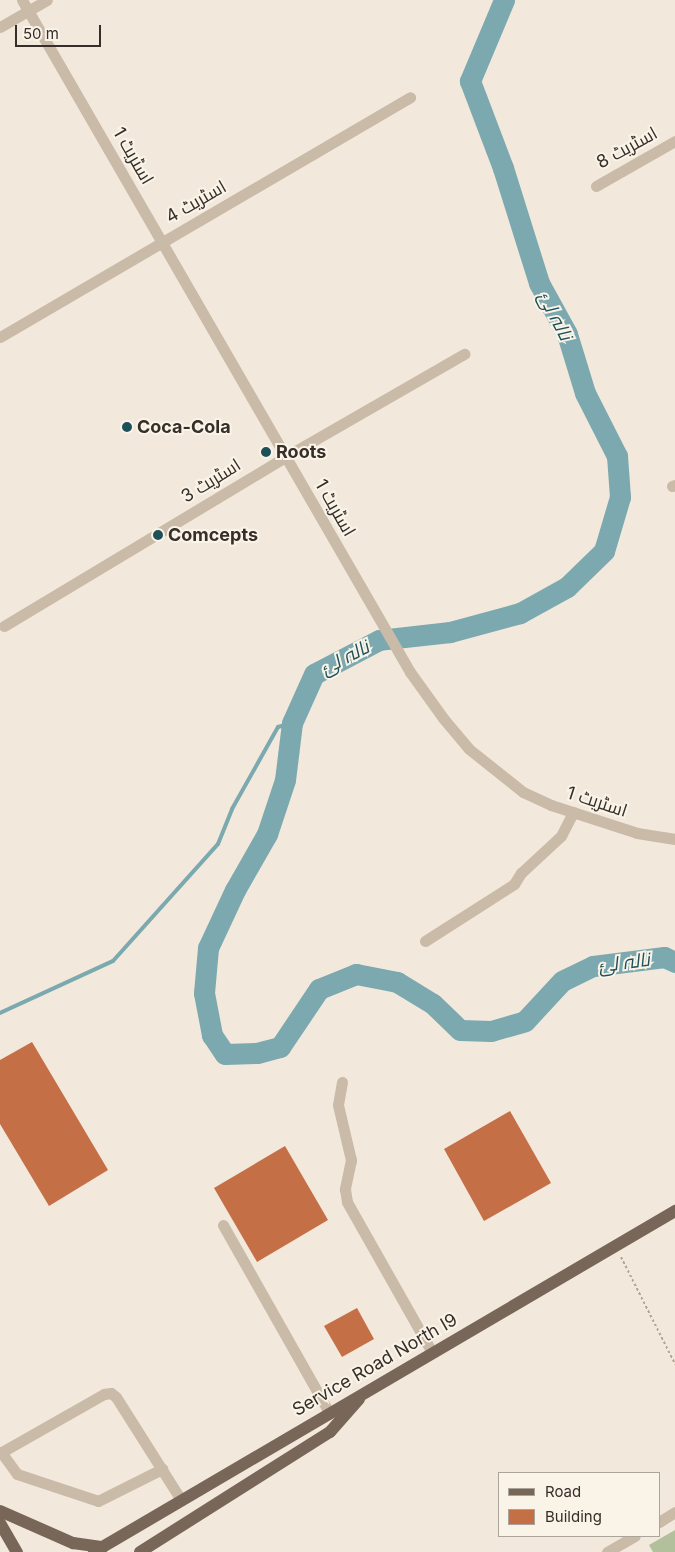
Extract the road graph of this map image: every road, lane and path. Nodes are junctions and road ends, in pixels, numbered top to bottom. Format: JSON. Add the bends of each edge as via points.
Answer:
{"nodes":[{"id":1,"x":22,"y":0,"type":"edge"},
{"id":2,"x":47,"y":0,"type":"edge"},
{"id":3,"x":28,"y":11,"type":"junction"},
{"id":4,"x":0,"y":27,"type":"edge"},
{"id":5,"x":410,"y":97,"type":"dead end"},
{"id":6,"x":675,"y":141,"type":"edge"},
{"id":7,"x":596,"y":186,"type":"dead end"},
{"id":8,"x":162,"y":242,"type":"junction"},
{"id":9,"x":0,"y":338,"type":"edge"},
{"id":10,"x":464,"y":354,"type":"dead end"},
{"id":11,"x":285,"y":456,"type":"junction"},
{"id":12,"x":4,"y":626,"type":"dead end"},
{"id":13,"x":573,"y":812,"type":"junction"},
{"id":14,"x":675,"y":832,"type":"edge"},
{"id":15,"x":669,"y":839,"type":"edge"},
{"id":16,"x":425,"y":941,"type":"dead end"},
{"id":17,"x":342,"y":1082,"type":"dead end"},
{"id":18,"x":675,"y":1211,"type":"edge"},
{"id":19,"x":223,"y":1225,"type":"dead end"},
{"id":20,"x":616,"y":1246,"type":"junction"},
{"id":21,"x":432,"y":1352,"type":"junction"},
{"id":22,"x":675,"y":1364,"type":"edge"},
{"id":23,"x":368,"y":1390,"type":"junction"},
{"id":24,"x":329,"y":1412,"type":"junction"},
{"id":25,"x":1,"y":1453,"type":"edge"},
{"id":26,"x":162,"y":1469,"type":"junction"},
{"id":27,"x":182,"y":1500,"type":"junction"},
{"id":28,"x":0,"y":1511,"type":"edge"},
{"id":29,"x":675,"y":1512,"type":"edge"},
{"id":30,"x":660,"y":1521,"type":"edge"},
{"id":31,"x":0,"y":1523,"type":"edge"},
{"id":32,"x":633,"y":1537,"type":"edge"},
{"id":33,"x":98,"y":1550,"type":"edge"},
{"id":34,"x":17,"y":1552,"type":"edge"},
{"id":35,"x":140,"y":1552,"type":"edge"},
{"id":36,"x":607,"y":1552,"type":"edge"}],
"edges":[{"from":1,"to":3,"type":"street","name":"اسٹریٹ 1"},
{"from":2,"to":3,"type":"street"},
{"from":3,"to":4,"type":"street"},
{"from":3,"to":8,"type":"street","name":"اسٹریٹ 1"},
{"from":5,"to":8,"type":"street","name":"اسٹریٹ 4"},
{"from":6,"to":7,"type":"street","name":"اسٹریٹ 8"},
{"from":8,"to":9,"type":"street","name":"اسٹریٹ 4"},
{"from":8,"to":11,"type":"street","name":"اسٹریٹ 1"},
{"from":10,"to":11,"type":"street","name":"اسٹریٹ 3"},
{"from":11,"to":12,"type":"street","name":"اسٹریٹ 3"},
{"from":11,"to":13,"type":"street","name":"اسٹریٹ 1","via":[[410,672],[443,718],[482,760],[522,792]]},
{"from":13,"to":15,"type":"street","name":"اسٹریٹ 1","via":[[637,833]]},
{"from":13,"to":16,"type":"street","via":[[561,836],[521,873],[514,884]]},
{"from":14,"to":15,"type":"street"},
{"from":17,"to":21,"type":"street","via":[[338,1105],[351,1160],[344,1189],[347,1202]]},
{"from":18,"to":20,"type":"main road","name":"Service Road North I9"},
{"from":19,"to":24,"type":"street"},
{"from":20,"to":21,"type":"main road","name":"Service Road North I9"},
{"from":20,"to":22,"type":"path"},
{"from":21,"to":23,"type":"main road","name":"Service Road North I9"},
{"from":23,"to":24,"type":"main road","name":"Service Road North I9"},
{"from":23,"to":35,"type":"main road","via":[[330,1432]]},
{"from":24,"to":27,"type":"main road","name":"Service Road North I9"},
{"from":25,"to":26,"type":"street","via":[[17,1474],[98,1501]]},
{"from":25,"to":26,"type":"street","via":[[111,1393]]},
{"from":26,"to":27,"type":"street"},
{"from":27,"to":33,"type":"main road","name":"Service Road North I9"},
{"from":28,"to":33,"type":"main road","via":[[73,1543]]},
{"from":29,"to":30,"type":"street"},
{"from":31,"to":34,"type":"main road"},
{"from":32,"to":36,"type":"street"}]}
